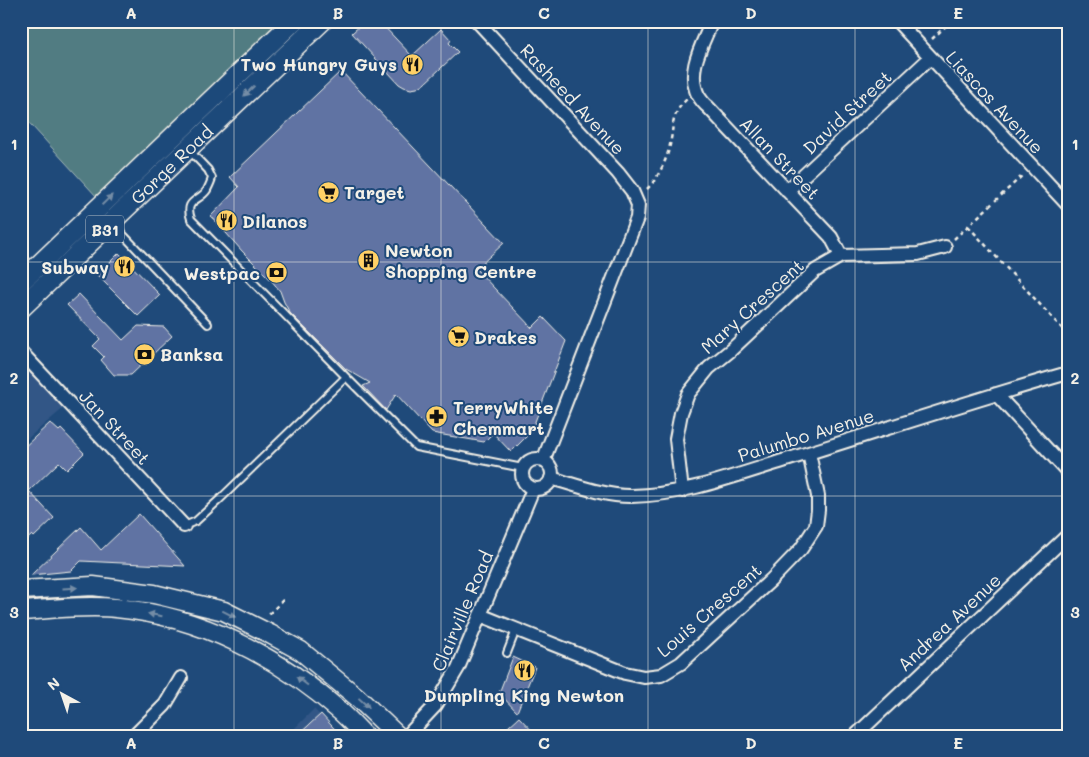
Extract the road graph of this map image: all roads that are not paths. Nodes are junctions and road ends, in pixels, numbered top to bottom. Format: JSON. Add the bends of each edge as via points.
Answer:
{"nodes":[{"id":1,"x":294,"y":21,"type":"edge"},
{"id":2,"x":322,"y":21,"type":"edge"},
{"id":3,"x":477,"y":21,"type":"edge"},
{"id":4,"x":712,"y":21,"type":"edge"},
{"id":5,"x":898,"y":21,"type":"edge"},
{"id":6,"x":926,"y":53,"type":"junction"},
{"id":7,"x":186,"y":125,"type":"junction"},
{"id":8,"x":188,"y":149,"type":"junction"},
{"id":9,"x":787,"y":191,"type":"junction"},
{"id":10,"x":1068,"y":205,"type":"edge"},
{"id":11,"x":111,"y":222,"type":"junction"},
{"id":12,"x":82,"y":224,"type":"junction"},
{"id":13,"x":945,"y":247,"type":"road end"},
{"id":14,"x":841,"y":256,"type":"junction"},
{"id":15,"x":21,"y":282,"type":"edge"},
{"id":16,"x":21,"y":308,"type":"edge"},
{"id":17,"x":208,"y":324,"type":"dead end"},
{"id":18,"x":21,"y":352,"type":"edge"},
{"id":19,"x":1068,"y":373,"type":"edge"},
{"id":20,"x":346,"y":377,"type":"junction"},
{"id":21,"x":996,"y":394,"type":"junction"},
{"id":22,"x":809,"y":453,"type":"junction"},
{"id":23,"x":543,"y":461,"type":"junction"},
{"id":24,"x":523,"y":468,"type":"junction"},
{"id":25,"x":1068,"y":472,"type":"edge"},
{"id":26,"x":551,"y":478,"type":"junction"},
{"id":27,"x":532,"y":489,"type":"junction"},
{"id":28,"x":682,"y":491,"type":"junction"},
{"id":29,"x":184,"y":526,"type":"joint"},
{"id":30,"x":1068,"y":535,"type":"edge"},
{"id":31,"x":21,"y":590,"type":"edge"},
{"id":32,"x":21,"y":611,"type":"edge"},
{"id":33,"x":480,"y":615,"type":"junction"},
{"id":34,"x":516,"y":630,"type":"junction"},
{"id":35,"x":507,"y":653,"type":"dead end"},
{"id":36,"x":181,"y":678,"type":"dead end"},
{"id":37,"x":134,"y":736,"type":"edge"},
{"id":38,"x":365,"y":736,"type":"edge"},
{"id":39,"x":398,"y":736,"type":"edge"},
{"id":40,"x":407,"y":736,"type":"edge"},
{"id":41,"x":855,"y":736,"type":"edge"}],
"edges":[{"from":1,"to":7,"type":"main road","name":"Gorge Road","number":"B31"},
{"from":2,"to":8,"type":"main road","name":"Gorge Road","number":"B31","one_way":true},
{"from":3,"to":23,"type":"street","name":"Rasheed Avenue","via":[[618,173],[638,205],[637,218]]},
{"from":4,"to":9,"type":"street","name":"Allan Street","via":[[695,63],[694,85],[708,108]]},
{"from":5,"to":6,"type":"street","name":"Liascos Avenue"},
{"from":6,"to":9,"type":"street","name":"David Street"},
{"from":6,"to":10,"type":"street","name":"Liascos Avenue"},
{"from":7,"to":8,"type":"main road"},
{"from":12,"to":7,"type":"main road","name":"Gorge Road","number":"B31","one_way":true},
{"from":8,"to":11,"type":"main road","name":"Gorge Road","number":"B31"},
{"from":8,"to":20,"type":"lane","via":[[212,178],[207,191],[190,205],[191,219]]},
{"from":9,"to":14,"type":"street","name":"Allan Street","via":[[831,237]]},
{"from":11,"to":12,"type":"main road"},
{"from":11,"to":16,"type":"main road","name":"Gorge Road","number":"B31"},
{"from":11,"to":17,"type":"lane"},
{"from":12,"to":15,"type":"main road","name":"Gorge Road","number":"B31"},
{"from":13,"to":14,"type":"street","name":"Mary Crescent","via":[[918,254]]},
{"from":14,"to":28,"type":"street","name":"Mary Crescent","via":[[816,271],[709,368],[688,394],[676,438]]},
{"from":18,"to":29,"type":"street","name":"Jan Street"},
{"from":19,"to":21,"type":"street","name":"Palumbo Avenue"},
{"from":20,"to":24,"type":"lane","via":[[416,447]]},
{"from":20,"to":29,"type":"lane","via":[[219,500],[196,521]]},
{"from":21,"to":22,"type":"street","name":"Palumbo Avenue"},
{"from":21,"to":25,"type":"street"},
{"from":22,"to":28,"type":"street","name":"Palumbo Avenue"},
{"from":22,"to":34,"type":"street","name":"Louis Crescent","via":[[818,496],[816,526],[789,562],[681,663],[661,675],[625,673]]},
{"from":23,"to":24,"type":"street","via":[[531,460]]},
{"from":23,"to":26,"type":"street","via":[[551,470]]},
{"from":24,"to":27,"type":"street","via":[[522,479]]},
{"from":26,"to":27,"type":"street","via":[[546,486]]},
{"from":26,"to":28,"type":"street","name":"Palumbo Avenue","via":[[629,497]]},
{"from":27,"to":33,"type":"street","name":"Clairville Road"},
{"from":30,"to":41,"type":"street","name":"Andrea Avenue"},
{"from":31,"to":39,"type":"main road","one_way":true,"via":[[93,586],[154,594],[224,611],[301,651]]},
{"from":38,"to":32,"type":"main road","one_way":true,"via":[[300,679],[227,638],[194,625],[117,608]]},
{"from":33,"to":34,"type":"street","name":"Louis Crescent"},
{"from":33,"to":40,"type":"street","name":"Clairville Road","via":[[446,690]]},
{"from":34,"to":35,"type":"lane"},
{"from":36,"to":37,"type":"street","via":[[165,705]]}]}
